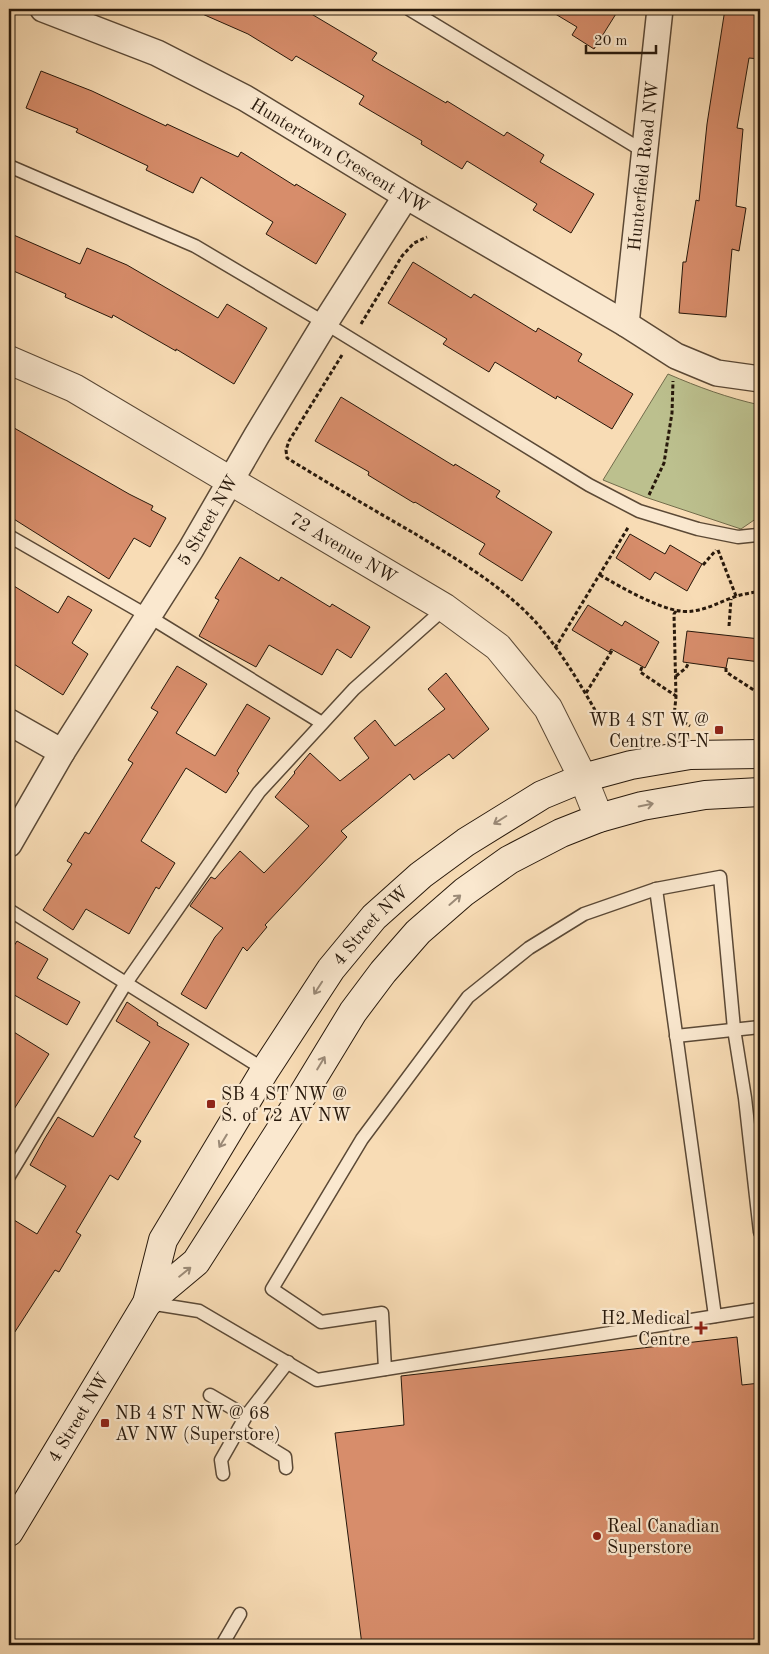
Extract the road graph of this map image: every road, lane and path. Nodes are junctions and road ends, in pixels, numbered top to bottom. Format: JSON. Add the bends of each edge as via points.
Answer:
{"nodes":[{"id":1,"x":44,"y":9,"type":"edge"},
{"id":2,"x":409,"y":9,"type":"edge"},
{"id":3,"x":660,"y":9,"type":"edge"},
{"id":4,"x":645,"y":152,"type":"junction"},
{"id":5,"x":9,"y":166,"type":"edge"},
{"id":6,"x":406,"y":196,"type":"junction"},
{"id":7,"x":325,"y":323,"type":"junction"},
{"id":8,"x":626,"y":324,"type":"junction"},
{"id":9,"x":9,"y":360,"type":"edge"},
{"id":10,"x":673,"y":376,"type":"dead end"},
{"id":11,"x":760,"y":379,"type":"edge"},
{"id":12,"x":230,"y":480,"type":"junction"},
{"id":13,"x":639,"y":511,"type":"junction"},
{"id":14,"x":631,"y":523,"type":"dead end"},
{"id":15,"x":760,"y":532,"type":"edge"},
{"id":16,"x":9,"y":536,"type":"edge"},
{"id":17,"x":711,"y":543,"type":"dead end"},
{"id":18,"x":717,"y":548,"type":"junction"},
{"id":19,"x":703,"y":565,"type":"dead end"},
{"id":20,"x":600,"y":575,"type":"junction"},
{"id":21,"x":760,"y":591,"type":"edge"},
{"id":22,"x":736,"y":596,"type":"junction"},
{"id":23,"x":731,"y":598,"type":"junction"},
{"id":24,"x":445,"y":608,"type":"junction"},
{"id":25,"x":676,"y":611,"type":"junction"},
{"id":26,"x":148,"y":616,"type":"junction"},
{"id":27,"x":729,"y":626,"type":"dead end"},
{"id":28,"x":555,"y":648,"type":"dead end"},
{"id":29,"x":613,"y":650,"type":"dead end"},
{"id":30,"x":689,"y":662,"type":"dead end"},
{"id":31,"x":642,"y":667,"type":"dead end"},
{"id":32,"x":726,"y":668,"type":"dead end"},
{"id":33,"x":676,"y":676,"type":"junction"},
{"id":34,"x":586,"y":693,"type":"dead end"},
{"id":35,"x":760,"y":694,"type":"edge"},
{"id":36,"x":676,"y":697,"type":"junction"},
{"id":37,"x":9,"y":722,"type":"edge"},
{"id":38,"x":322,"y":723,"type":"junction"},
{"id":39,"x":690,"y":726,"type":"dead end"},
{"id":40,"x":62,"y":752,"type":"junction"},
{"id":41,"x":760,"y":754,"type":"edge"},
{"id":42,"x":583,"y":778,"type":"junction"},
{"id":43,"x":760,"y":792,"type":"edge"},
{"id":44,"x":599,"y":818,"type":"junction"},
{"id":45,"x":9,"y":844,"type":"edge"},
{"id":46,"x":656,"y":890,"type":"junction"},
{"id":47,"x":9,"y":910,"type":"edge"},
{"id":48,"x":126,"y":983,"type":"junction"},
{"id":49,"x":760,"y":1027,"type":"edge"},
{"id":50,"x":734,"y":1029,"type":"junction"},
{"id":51,"x":676,"y":1036,"type":"junction"},
{"id":52,"x":265,"y":1070,"type":"junction"},
{"id":53,"x":9,"y":1176,"type":"edge"},
{"id":54,"x":760,"y":1232,"type":"edge"},
{"id":55,"x":147,"y":1303,"type":"junction"},
{"id":56,"x":760,"y":1309,"type":"edge"},
{"id":57,"x":716,"y":1316,"type":"junction"},
{"id":58,"x":288,"y":1362,"type":"junction"},
{"id":59,"x":385,"y":1368,"type":"junction"},
{"id":60,"x":210,"y":1395,"type":"dead end"},
{"id":61,"x":246,"y":1416,"type":"junction"},
{"id":62,"x":239,"y":1429,"type":"junction"},
{"id":63,"x":286,"y":1468,"type":"dead end"},
{"id":64,"x":223,"y":1474,"type":"dead end"},
{"id":65,"x":9,"y":1532,"type":"edge"},
{"id":66,"x":240,"y":1614,"type":"dead end"},
{"id":67,"x":222,"y":1645,"type":"edge"}],
"edges":[{"from":1,"to":6,"type":"street","name":"Huntertown Crescent NW","via":[[157,53],[245,98]]},
{"from":2,"to":4,"type":"lane"},
{"from":3,"to":4,"type":"street","name":"Hunterfield Road NW"},
{"from":4,"to":8,"type":"street","name":"Hunterfield Road NW"},
{"from":5,"to":7,"type":"lane","via":[[195,246]]},
{"from":6,"to":7,"type":"street","name":"5 Street NW"},
{"from":6,"to":8,"type":"street","name":"Huntertown Crescent NW"},
{"from":7,"to":12,"type":"street","name":"5 Street NW"},
{"from":7,"to":13,"type":"lane","via":[[589,485]]},
{"from":8,"to":11,"type":"street","name":"Huntertown Crescent NW","via":[[676,356],[717,373]]},
{"from":9,"to":12,"type":"main road","name":"72 Avenue NW","via":[[74,388]]},
{"from":10,"to":13,"type":"path","via":[[672,413],[664,463]]},
{"from":12,"to":24,"type":"main road","name":"72 Avenue NW"},
{"from":12,"to":26,"type":"street","name":"5 Street NW"},
{"from":13,"to":15,"type":"lane","via":[[738,537]]},
{"from":14,"to":20,"type":"path"},
{"from":16,"to":26,"type":"lane"},
{"from":17,"to":18,"type":"path"},
{"from":18,"to":19,"type":"path"},
{"from":18,"to":22,"type":"path"},
{"from":20,"to":25,"type":"path","via":[[642,598]]},
{"from":20,"to":28,"type":"path"},
{"from":21,"to":22,"type":"path"},
{"from":22,"to":23,"type":"path"},
{"from":23,"to":25,"type":"path","via":[[691,612]]},
{"from":23,"to":27,"type":"path"},
{"from":24,"to":38,"type":"lane","via":[[354,689]]},
{"from":24,"to":42,"type":"main road","name":"72 Avenue NW","via":[[498,647],[548,708]]},
{"from":25,"to":33,"type":"path"},
{"from":26,"to":38,"type":"lane"},
{"from":26,"to":40,"type":"street","name":"5 Street NW"},
{"from":29,"to":34,"type":"path"},
{"from":30,"to":33,"type":"path"},
{"from":31,"to":36,"type":"path","via":[[640,672]]},
{"from":32,"to":35,"type":"path","via":[[726,672]]},
{"from":33,"to":36,"type":"path"},
{"from":36,"to":39,"type":"path","via":[[674,716]]},
{"from":37,"to":40,"type":"street"},
{"from":38,"to":48,"type":"lane","via":[[259,792]]},
{"from":40,"to":45,"type":"street","name":"5 Street NW"},
{"from":41,"to":42,"type":"main road","name":"4 Street NW","via":[[690,755]]},
{"from":42,"to":44,"type":"main road","name":"72 Avenue NW"},
{"from":42,"to":52,"type":"main road","name":"4 Street NW","one_way":true,"via":[[542,795],[466,842],[421,875],[374,917],[331,969]]},
{"from":44,"to":43,"type":"main road","name":"4 Street NW","one_way":true,"via":[[642,806],[705,795]]},
{"from":55,"to":44,"type":"main road","name":"4 Street NW","one_way":true,"via":[[196,1262],[353,1012],[418,932],[464,892],[509,860]]},
{"from":46,"to":50,"type":"lane","via":[[720,877]]},
{"from":46,"to":51,"type":"lane"},
{"from":46,"to":59,"type":"lane","via":[[584,914],[529,948],[468,997],[362,1139],[272,1289],[321,1322],[382,1313]]},
{"from":47,"to":48,"type":"lane"},
{"from":48,"to":52,"type":"lane"},
{"from":48,"to":53,"type":"lane"},
{"from":49,"to":50,"type":"lane"},
{"from":50,"to":51,"type":"lane"},
{"from":50,"to":54,"type":"lane"},
{"from":51,"to":57,"type":"lane"},
{"from":52,"to":55,"type":"main road","name":"4 Street NW","one_way":true,"via":[[164,1240]]},
{"from":55,"to":58,"type":"lane","via":[[199,1312]]},
{"from":55,"to":65,"type":"main road","name":"4 Street NW"},
{"from":56,"to":57,"type":"lane"},
{"from":57,"to":59,"type":"lane"},
{"from":58,"to":59,"type":"lane","via":[[317,1380]]},
{"from":58,"to":61,"type":"lane"},
{"from":60,"to":61,"type":"lane"},
{"from":61,"to":62,"type":"lane"},
{"from":62,"to":63,"type":"lane","via":[[285,1457]]},
{"from":62,"to":64,"type":"lane","via":[[222,1460]]},
{"from":66,"to":67,"type":"lane"}]}
